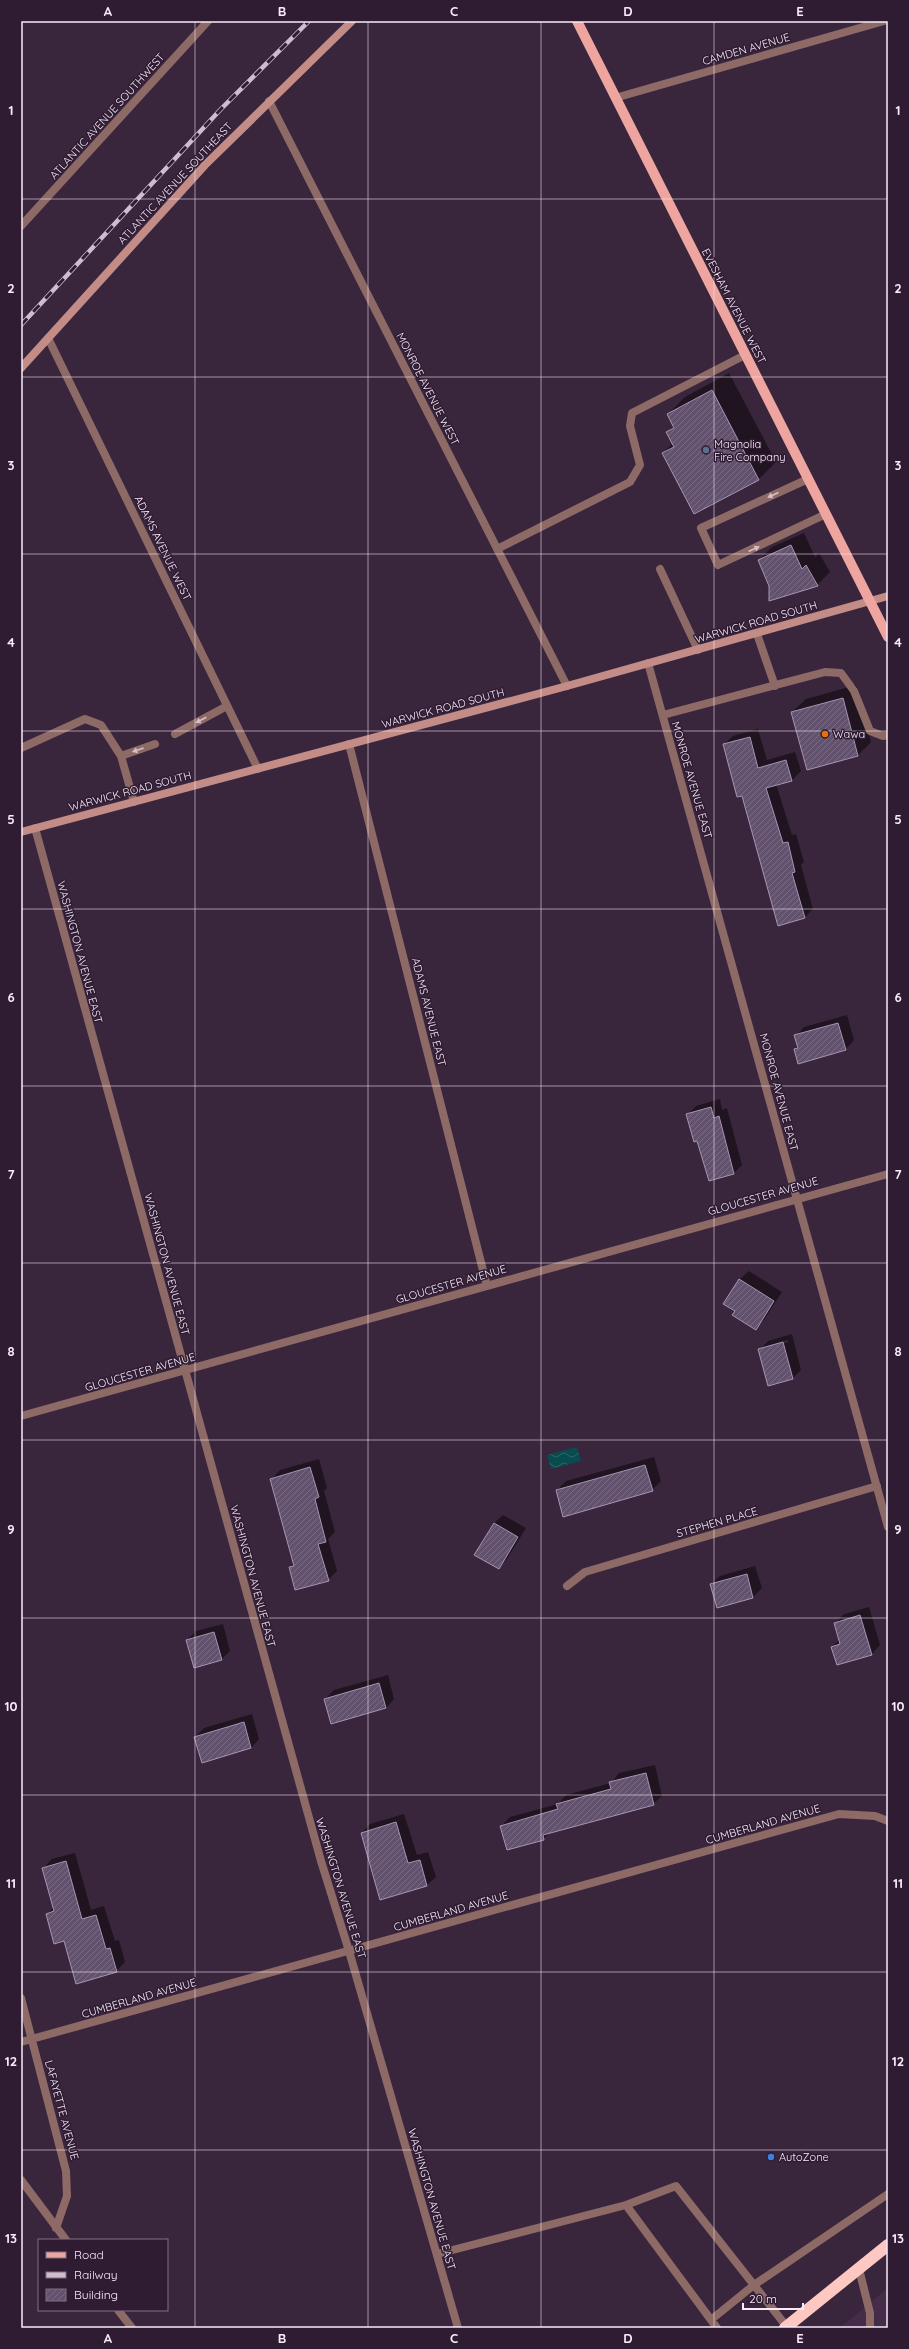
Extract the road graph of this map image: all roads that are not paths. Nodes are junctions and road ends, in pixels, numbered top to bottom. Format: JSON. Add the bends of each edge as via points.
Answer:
{"nodes":[{"id":1,"x":208,"y":21,"type":"edge"},
{"id":2,"x":352,"y":21,"type":"edge"},
{"id":3,"x":577,"y":21,"type":"edge"},
{"id":4,"x":884,"y":21,"type":"edge"},
{"id":5,"x":614,"y":98,"type":"junction"},
{"id":6,"x":269,"y":101,"type":"junction"},
{"id":7,"x":21,"y":226,"type":"edge"},
{"id":8,"x":48,"y":338,"type":"junction"},
{"id":9,"x":745,"y":355,"type":"junction"},
{"id":10,"x":21,"y":368,"type":"edge"},
{"id":11,"x":808,"y":479,"type":"junction"},
{"id":12,"x":826,"y":514,"type":"junction"},
{"id":13,"x":497,"y":549,"type":"junction"},
{"id":14,"x":660,"y":569,"type":"dead end"},
{"id":15,"x":888,"y":596,"type":"edge"},
{"id":16,"x":870,"y":601,"type":"junction"},
{"id":17,"x":757,"y":634,"type":"junction"},
{"id":18,"x":888,"y":637,"type":"edge"},
{"id":19,"x":698,"y":650,"type":"junction"},
{"id":20,"x":648,"y":663,"type":"junction"},
{"id":21,"x":567,"y":686,"type":"junction"},
{"id":22,"x":775,"y":686,"type":"junction"},
{"id":23,"x":228,"y":706,"type":"junction"},
{"id":24,"x":663,"y":715,"type":"junction"},
{"id":25,"x":175,"y":734,"type":"dead end"},
{"id":26,"x":888,"y":734,"type":"edge"},
{"id":27,"x":155,"y":744,"type":"dead end"},
{"id":28,"x":349,"y":744,"type":"junction"},
{"id":29,"x":21,"y":748,"type":"edge"},
{"id":30,"x":121,"y":756,"type":"junction"},
{"id":31,"x":258,"y":769,"type":"junction"},
{"id":32,"x":134,"y":802,"type":"junction"},
{"id":33,"x":35,"y":828,"type":"junction"},
{"id":34,"x":21,"y":832,"type":"edge"},
{"id":35,"x":888,"y":1174,"type":"edge"},
{"id":36,"x":796,"y":1198,"type":"junction"},
{"id":37,"x":487,"y":1286,"type":"junction"},
{"id":38,"x":185,"y":1371,"type":"junction"},
{"id":39,"x":21,"y":1416,"type":"edge"},
{"id":40,"x":877,"y":1486,"type":"junction"},
{"id":41,"x":888,"y":1527,"type":"edge"},
{"id":42,"x":567,"y":1586,"type":"dead end"},
{"id":43,"x":888,"y":1821,"type":"edge"},
{"id":44,"x":349,"y":1951,"type":"junction"},
{"id":45,"x":21,"y":1998,"type":"edge"},
{"id":46,"x":32,"y":2039,"type":"junction"},
{"id":47,"x":21,"y":2042,"type":"edge"},
{"id":48,"x":21,"y":2180,"type":"edge"},
{"id":49,"x":888,"y":2194,"type":"edge"},
{"id":50,"x":626,"y":2205,"type":"junction"},
{"id":51,"x":56,"y":2228,"type":"junction"},
{"id":52,"x":65,"y":2239,"type":"edge"},
{"id":53,"x":888,"y":2245,"type":"edge"},
{"id":54,"x":437,"y":2254,"type":"junction"},
{"id":55,"x":859,"y":2269,"type":"junction"},
{"id":56,"x":754,"y":2285,"type":"junction"},
{"id":57,"x":119,"y":2311,"type":"edge"},
{"id":58,"x":712,"y":2318,"type":"junction"},
{"id":59,"x":786,"y":2327,"type":"edge"},
{"id":60,"x":132,"y":2328,"type":"edge"},
{"id":61,"x":458,"y":2328,"type":"edge"},
{"id":62,"x":717,"y":2328,"type":"edge"},
{"id":63,"x":870,"y":2328,"type":"edge"}],
"edges":[{"from":1,"to":7,"type":"street","name":"ATLANTIC AVENUE SOUTHWEST"},
{"from":2,"to":6,"type":"street","name":"ATLANTIC AVENUE SOUTHEAST"},
{"from":3,"to":5,"type":"main road","name":"EVESHAM AVENUE WEST"},
{"from":4,"to":5,"type":"street","name":"CAMDEN AVENUE"},
{"from":5,"to":9,"type":"main road","name":"EVESHAM AVENUE WEST"},
{"from":6,"to":8,"type":"street","name":"ATLANTIC AVENUE SOUTHEAST","via":[[205,165]]},
{"from":6,"to":13,"type":"street","name":"MONROE AVENUE WEST"},
{"from":8,"to":10,"type":"street","name":"ATLANTIC AVENUE SOUTHEAST"},
{"from":8,"to":23,"type":"street","name":"ADAMS AVENUE WEST"},
{"from":9,"to":11,"type":"main road","name":"EVESHAM AVENUE WEST"},
{"from":9,"to":13,"type":"street","via":[[632,413],[630,426],[640,465],[630,482]]},
{"from":11,"to":12,"type":"main road","name":"EVESHAM AVENUE WEST"},
{"from":11,"to":12,"type":"street","one_way":true,"via":[[701,528],[718,565]]},
{"from":12,"to":16,"type":"main road","name":"EVESHAM AVENUE WEST"},
{"from":13,"to":21,"type":"street","name":"MONROE AVENUE WEST"},
{"from":14,"to":19,"type":"street"},
{"from":15,"to":16,"type":"street","name":"WARWICK ROAD SOUTH"},
{"from":16,"to":17,"type":"street","name":"WARWICK ROAD SOUTH"},
{"from":16,"to":18,"type":"main road","name":"EVESHAM AVENUE WEST"},
{"from":17,"to":19,"type":"street","name":"WARWICK ROAD SOUTH"},
{"from":17,"to":22,"type":"street"},
{"from":19,"to":20,"type":"street","name":"WARWICK ROAD SOUTH"},
{"from":20,"to":21,"type":"street","name":"WARWICK ROAD SOUTH"},
{"from":20,"to":24,"type":"street","name":"MONROE AVENUE EAST"},
{"from":21,"to":28,"type":"street","name":"WARWICK ROAD SOUTH"},
{"from":22,"to":24,"type":"street"},
{"from":22,"to":26,"type":"street","via":[[825,672],[841,673],[854,691],[870,731],[883,736]]},
{"from":23,"to":25,"type":"street","one_way":true},
{"from":23,"to":31,"type":"street","name":"ADAMS AVENUE WEST"},
{"from":24,"to":36,"type":"street","name":"MONROE AVENUE EAST"},
{"from":27,"to":30,"type":"street","one_way":true},
{"from":28,"to":31,"type":"street","name":"WARWICK ROAD SOUTH"},
{"from":28,"to":37,"type":"street","name":"ADAMS AVENUE EAST"},
{"from":29,"to":30,"type":"street","via":[[85,719],[101,725]]},
{"from":30,"to":32,"type":"street"},
{"from":31,"to":32,"type":"street","name":"WARWICK ROAD SOUTH"},
{"from":32,"to":33,"type":"street","name":"WARWICK ROAD SOUTH"},
{"from":33,"to":34,"type":"street","name":"WARWICK ROAD SOUTH"},
{"from":33,"to":38,"type":"street","name":"WASHINGTON AVENUE EAST"},
{"from":35,"to":36,"type":"street","name":"GLOUCESTER AVENUE"},
{"from":36,"to":37,"type":"street","name":"GLOUCESTER AVENUE"},
{"from":36,"to":40,"type":"street","name":"MONROE AVENUE EAST"},
{"from":37,"to":38,"type":"street","name":"GLOUCESTER AVENUE"},
{"from":38,"to":39,"type":"street","name":"GLOUCESTER AVENUE"},
{"from":38,"to":44,"type":"street","name":"WASHINGTON AVENUE EAST","via":[[320,1861]]},
{"from":40,"to":41,"type":"street","name":"MONROE AVENUE EAST"},
{"from":40,"to":42,"type":"street","name":"STEPHEN PLACE","via":[[585,1572]]},
{"from":43,"to":44,"type":"street","name":"CUMBERLAND AVENUE","via":[[876,1816],[839,1814]]},
{"from":44,"to":46,"type":"street","name":"CUMBERLAND AVENUE"},
{"from":44,"to":54,"type":"street","name":"WASHINGTON AVENUE EAST"},
{"from":45,"to":46,"type":"street","name":"LAFAYETTE AVENUE"},
{"from":46,"to":47,"type":"street","name":"CUMBERLAND AVENUE"},
{"from":46,"to":51,"type":"street","name":"LAFAYETTE AVENUE","via":[[66,2171],[67,2196]]},
{"from":48,"to":51,"type":"street"},
{"from":49,"to":56,"type":"street"},
{"from":50,"to":54,"type":"street"},
{"from":50,"to":56,"type":"street","via":[[676,2186]]},
{"from":50,"to":58,"type":"street"},
{"from":51,"to":52,"type":"street"},
{"from":53,"to":55,"type":"highway"},
{"from":54,"to":61,"type":"street","name":"WASHINGTON AVENUE EAST"},
{"from":55,"to":59,"type":"highway"},
{"from":55,"to":63,"type":"street","via":[[870,2313]]},
{"from":56,"to":58,"type":"street"},
{"from":56,"to":59,"type":"street"},
{"from":57,"to":60,"type":"street"},
{"from":58,"to":62,"type":"street"}]}
